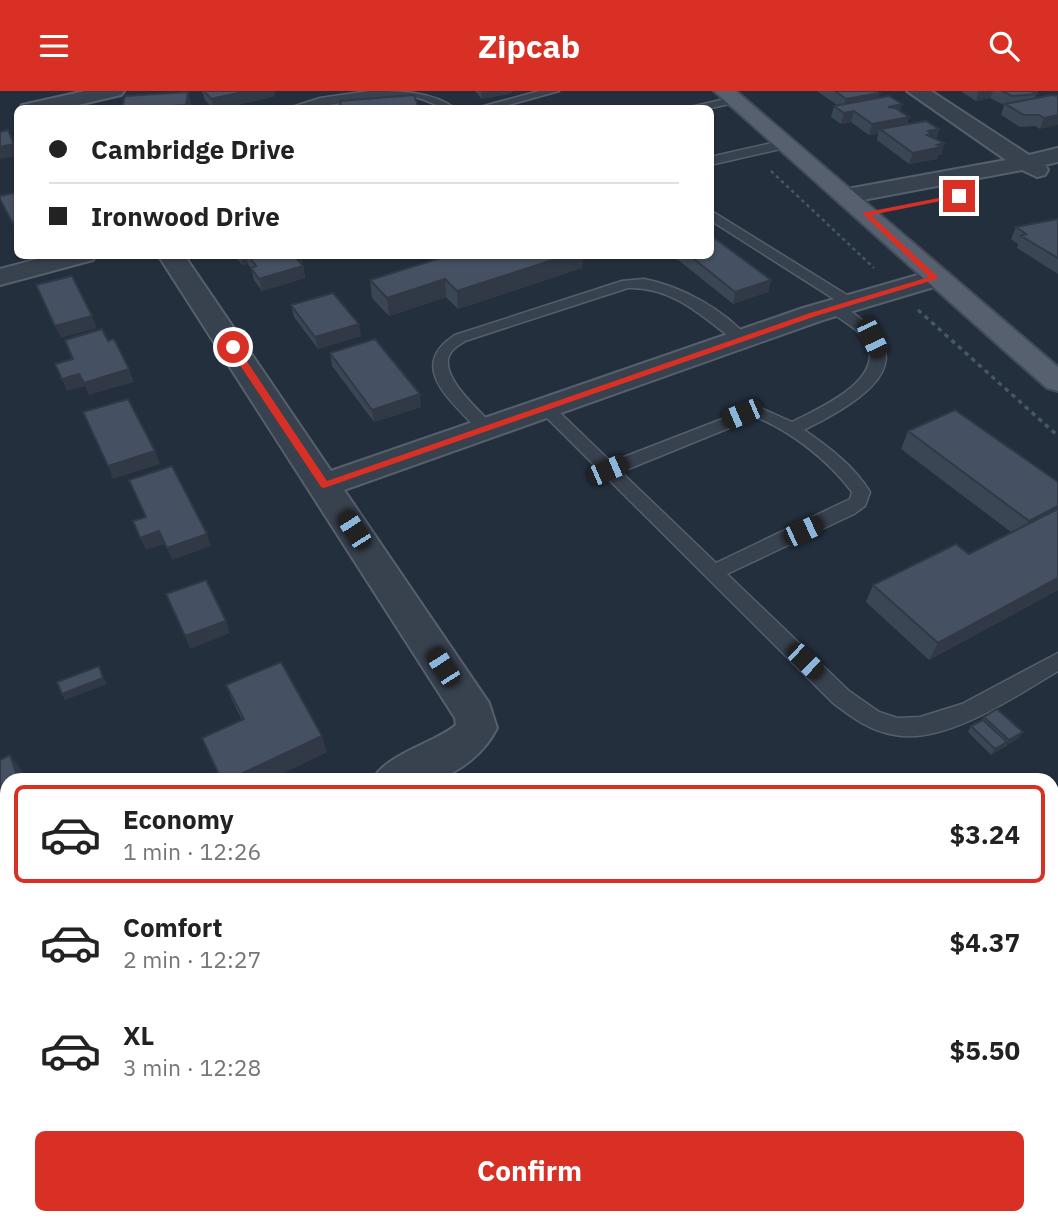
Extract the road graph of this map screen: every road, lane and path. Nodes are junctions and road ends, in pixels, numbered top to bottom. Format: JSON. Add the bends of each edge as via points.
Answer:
{"nodes":[{"id":1,"x":114,"y":91,"type":"edge"},
{"id":2,"x":553,"y":91,"type":"edge"},
{"id":3,"x":917,"y":91,"type":"edge"},
{"id":4,"x":729,"y":95,"type":"edge"},
{"id":5,"x":67,"y":100,"type":"edge"},
{"id":6,"x":45,"y":105,"type":"edge"},
{"id":7,"x":308,"y":105,"type":"edge"},
{"id":8,"x":444,"y":105,"type":"edge"},
{"id":9,"x":495,"y":105,"type":"edge"},
{"id":10,"x":699,"y":105,"type":"edge"},
{"id":11,"x":785,"y":144,"type":"junction"},
{"id":12,"x":714,"y":160,"type":"edge"},
{"id":13,"x":1027,"y":163,"type":"junction"},
{"id":14,"x":1055,"y":169,"type":"edge"},
{"id":15,"x":847,"y":196,"type":"junction"},
{"id":16,"x":865,"y":213,"type":"junction"},
{"id":17,"x":714,"y":217,"type":"edge"},
{"id":18,"x":69,"y":259,"type":"edge"},
{"id":19,"x":174,"y":259,"type":"edge"},
{"id":20,"x":0,"y":277,"type":"edge"},
{"id":21,"x":934,"y":278,"type":"junction"},
{"id":22,"x":842,"y":305,"type":"junction"},
{"id":23,"x":741,"y":339,"type":"junction"},
{"id":24,"x":1058,"y":382,"type":"edge"},
{"id":25,"x":545,"y":408,"type":"junction"},
{"id":26,"x":486,"y":428,"type":"junction"},
{"id":27,"x":793,"y":429,"type":"junction"},
{"id":28,"x":608,"y":470,"type":"junction"},
{"id":29,"x":324,"y":485,"type":"junction"},
{"id":30,"x":714,"y":572,"type":"junction"},
{"id":31,"x":1058,"y":661,"type":"edge"},
{"id":32,"x":408,"y":773,"type":"edge"}],
"edges":[{"from":1,"to":5,"type":"street"},
{"from":2,"to":9,"type":"lane"},
{"from":3,"to":13,"type":"street"},
{"from":4,"to":10,"type":"lane"},
{"from":4,"to":11,"type":"main road"},
{"from":5,"to":6,"type":"street"},
{"from":7,"to":8,"type":"lane","via":[[395,91],[419,93]]},
{"from":11,"to":12,"type":"lane"},
{"from":11,"to":15,"type":"main road"},
{"from":13,"to":14,"type":"street"},
{"from":13,"to":15,"type":"street"},
{"from":14,"to":16,"type":"street"},
{"from":15,"to":16,"type":"main road"},
{"from":16,"to":21,"type":"main road"},
{"from":17,"to":22,"type":"lane"},
{"from":18,"to":20,"type":"street"},
{"from":19,"to":29,"type":"street"},
{"from":21,"to":22,"type":"street"},
{"from":21,"to":24,"type":"main road"},
{"from":22,"to":23,"type":"street"},
{"from":22,"to":27,"type":"lane","via":[[872,338],[879,354],[878,368],[868,384]]},
{"from":23,"to":25,"type":"street"},
{"from":23,"to":26,"type":"lane","via":[[680,294],[645,282],[460,338],[439,352],[440,372]]},
{"from":25,"to":26,"type":"street"},
{"from":25,"to":28,"type":"lane"},
{"from":26,"to":29,"type":"street"},
{"from":27,"to":28,"type":"lane","via":[[756,411]]},
{"from":27,"to":30,"type":"lane","via":[[854,480],[861,492],[859,502]]},
{"from":28,"to":30,"type":"lane"},
{"from":29,"to":32,"type":"street","via":[[475,715],[477,728],[467,742]]},
{"from":30,"to":31,"type":"lane","via":[[841,697],[877,722],[909,729],[937,723]]}]}
